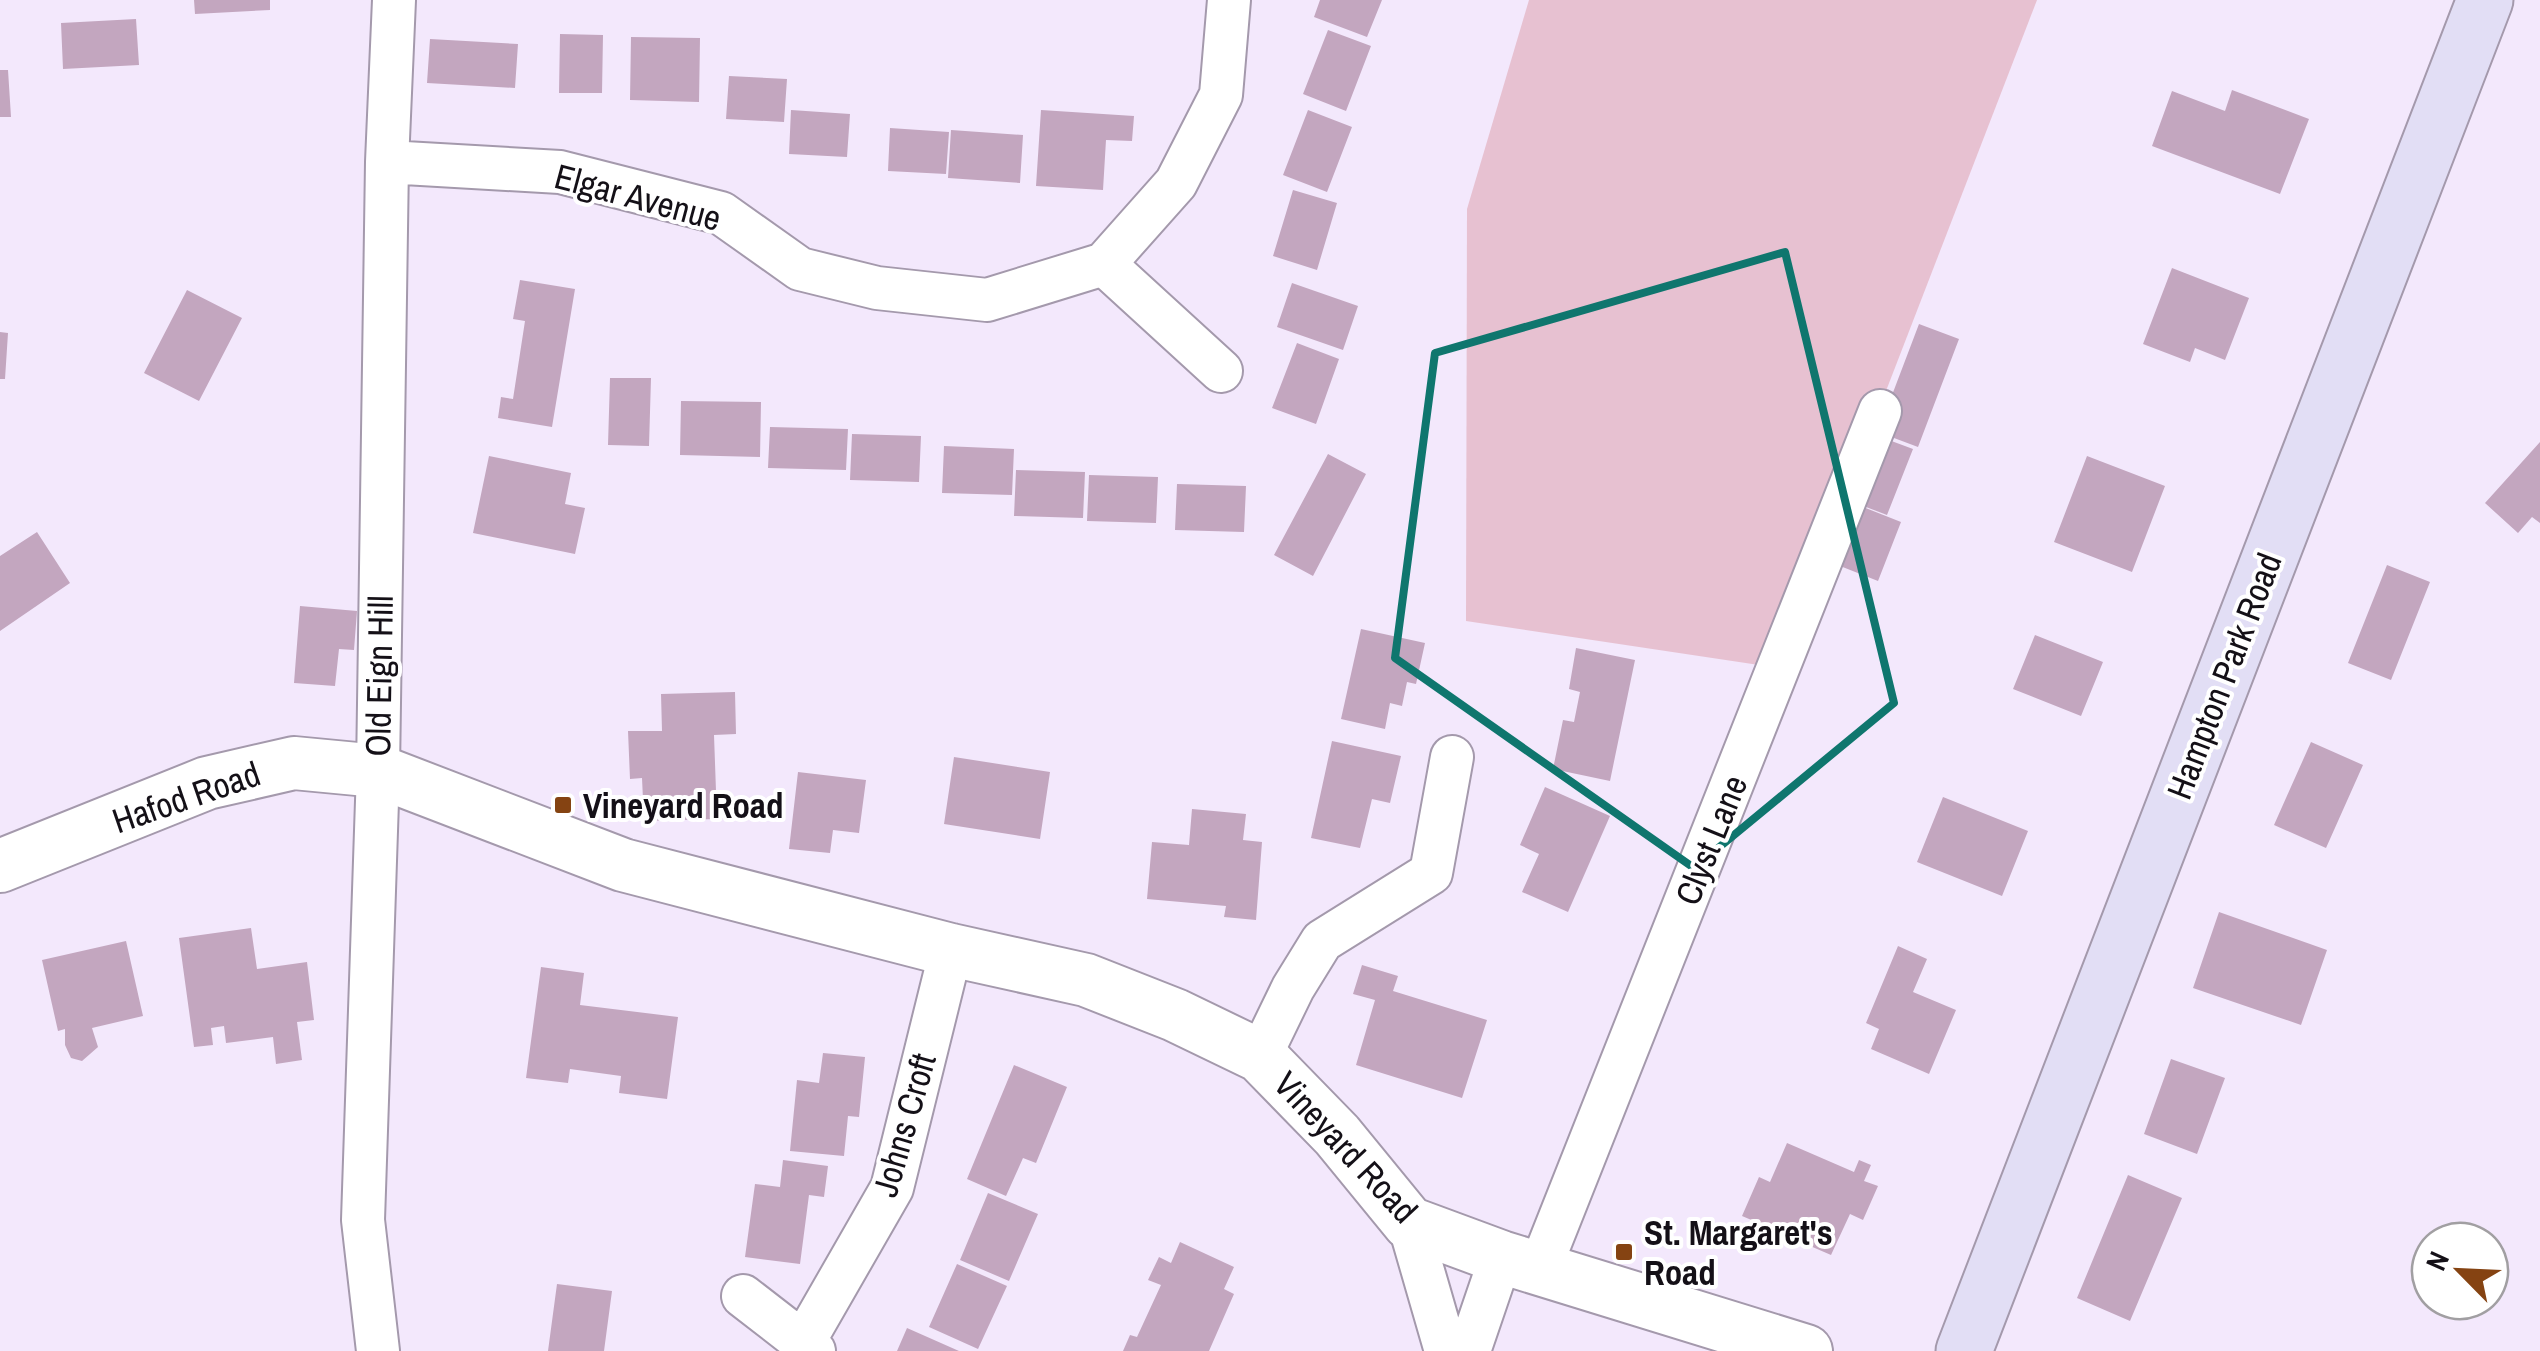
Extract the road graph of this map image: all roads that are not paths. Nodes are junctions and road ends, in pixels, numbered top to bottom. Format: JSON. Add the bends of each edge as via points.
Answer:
{"nodes":[{"id":1,"x":394,"y":0,"type":"edge"},
{"id":2,"x":1229,"y":0,"type":"edge"},
{"id":3,"x":2485,"y":0,"type":"edge"},
{"id":4,"x":387,"y":162,"type":"junction"},
{"id":5,"x":1104,"y":264,"type":"junction"},
{"id":6,"x":1220,"y":370,"type":"dead end"},
{"id":7,"x":1880,"y":411,"type":"dead end"},
{"id":8,"x":1452,"y":757,"type":"dead end"},
{"id":9,"x":378,"y":771,"type":"junction"},
{"id":10,"x":0,"y":866,"type":"edge"},
{"id":11,"x":951,"y":950,"type":"junction"},
{"id":12,"x":1260,"y":1056,"type":"junction"},
{"id":13,"x":1409,"y":1223,"type":"junction"},
{"id":14,"x":1521,"y":1262,"type":"junction"},
{"id":15,"x":743,"y":1296,"type":"dead end"},
{"id":16,"x":808,"y":1347,"type":"edge"},
{"id":17,"x":378,"y":1351,"type":"edge"},
{"id":18,"x":1446,"y":1351,"type":"edge"},
{"id":19,"x":1469,"y":1351,"type":"edge"},
{"id":20,"x":1806,"y":1351,"type":"edge"},
{"id":21,"x":1964,"y":1351,"type":"edge"}],
"edges":[{"from":1,"to":4,"type":"street","name":"Old Eign Hill"},
{"from":2,"to":5,"type":"street","via":[[1220,95],[1176,183]]},
{"from":3,"to":21,"type":"main road","name":"Hampton Park Road"},
{"from":4,"to":5,"type":"street","name":"Elgar Avenue","via":[[560,172],[721,212],[800,269],[877,288],[987,300]]},
{"from":4,"to":9,"type":"street","name":"Old Eign Hill"},
{"from":5,"to":6,"type":"street"},
{"from":7,"to":14,"type":"street","name":"Clyst Lane"},
{"from":8,"to":12,"type":"street","via":[[1431,873],[1322,940]]},
{"from":9,"to":10,"type":"street","name":"Hafod Road","via":[[294,763],[207,783]]},
{"from":9,"to":11,"type":"street","name":"Vineyard Road","via":[[622,866]]},
{"from":9,"to":17,"type":"street","name":"Old Eign Hill","via":[[363,1220]]},
{"from":11,"to":12,"type":"street","name":"Vineyard Road","via":[[1086,980]]},
{"from":11,"to":16,"type":"street","name":"Johns Croft","via":[[892,1188]]},
{"from":12,"to":13,"type":"street","name":"Vineyard Road","via":[[1338,1135]]},
{"from":13,"to":14,"type":"street","name":"Vineyard Road"},
{"from":13,"to":18,"type":"street"},
{"from":14,"to":19,"type":"street"},
{"from":14,"to":20,"type":"street","name":"Vineyard Road"},
{"from":15,"to":16,"type":"street","name":"Johns Croft"}]}
